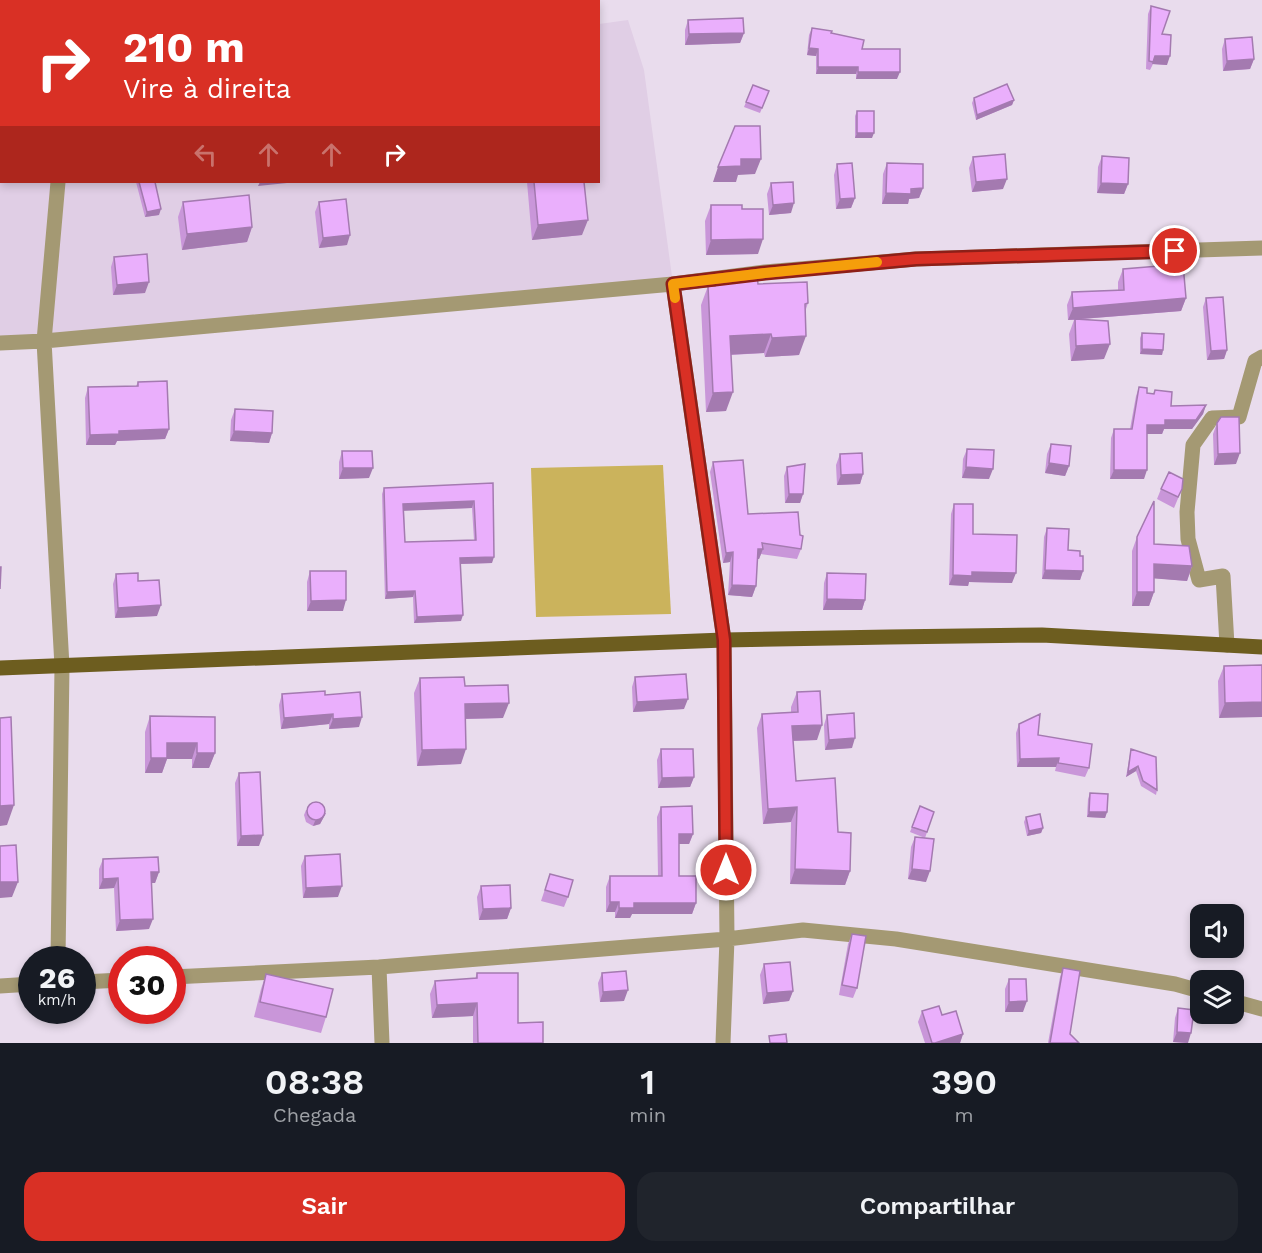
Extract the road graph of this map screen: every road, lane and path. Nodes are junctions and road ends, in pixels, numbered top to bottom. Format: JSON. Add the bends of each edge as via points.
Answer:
{"nodes":[{"id":1,"x":58,"y":183,"type":"edge"},
{"id":2,"x":1262,"y":248,"type":"edge"},
{"id":3,"x":673,"y":284,"type":"junction"},
{"id":4,"x":44,"y":341,"type":"junction"},
{"id":5,"x":0,"y":343,"type":"edge"},
{"id":6,"x":1262,"y":357,"type":"edge"},
{"id":7,"x":724,"y":640,"type":"junction"},
{"id":8,"x":1227,"y":645,"type":"junction"},
{"id":9,"x":1262,"y":647,"type":"edge"},
{"id":10,"x":62,"y":666,"type":"junction"},
{"id":11,"x":0,"y":668,"type":"edge"},
{"id":12,"x":727,"y":939,"type":"junction"},
{"id":13,"x":58,"y":946,"type":"edge"},
{"id":14,"x":379,"y":967,"type":"junction"},
{"id":15,"x":186,"y":976,"type":"edge"},
{"id":16,"x":18,"y":985,"type":"edge"},
{"id":17,"x":0,"y":986,"type":"edge"},
{"id":18,"x":1190,"y":988,"type":"edge"},
{"id":19,"x":1244,"y":1004,"type":"edge"},
{"id":20,"x":1262,"y":1009,"type":"edge"},
{"id":21,"x":381,"y":1043,"type":"edge"},
{"id":22,"x":723,"y":1043,"type":"edge"}],
"edges":[{"from":1,"to":4,"type":"street"},
{"from":2,"to":3,"type":"street","via":[[916,259]]},
{"from":3,"to":4,"type":"street"},
{"from":3,"to":7,"type":"street"},
{"from":4,"to":5,"type":"street"},
{"from":4,"to":10,"type":"street"},
{"from":6,"to":8,"type":"street","via":[[1255,361],[1239,417],[1212,418],[1193,445],[1188,539],[1199,580],[1223,576]]},
{"from":7,"to":8,"type":"main road","via":[[1042,635]]},
{"from":7,"to":10,"type":"main road"},
{"from":7,"to":12,"type":"street"},
{"from":8,"to":9,"type":"main road"},
{"from":10,"to":11,"type":"main road"},
{"from":10,"to":13,"type":"street"},
{"from":12,"to":14,"type":"street"},
{"from":12,"to":18,"type":"street","via":[[803,930],[870,936]]},
{"from":12,"to":22,"type":"street"},
{"from":14,"to":15,"type":"street"},
{"from":14,"to":21,"type":"street"},
{"from":16,"to":17,"type":"street"},
{"from":19,"to":20,"type":"street"}]}
